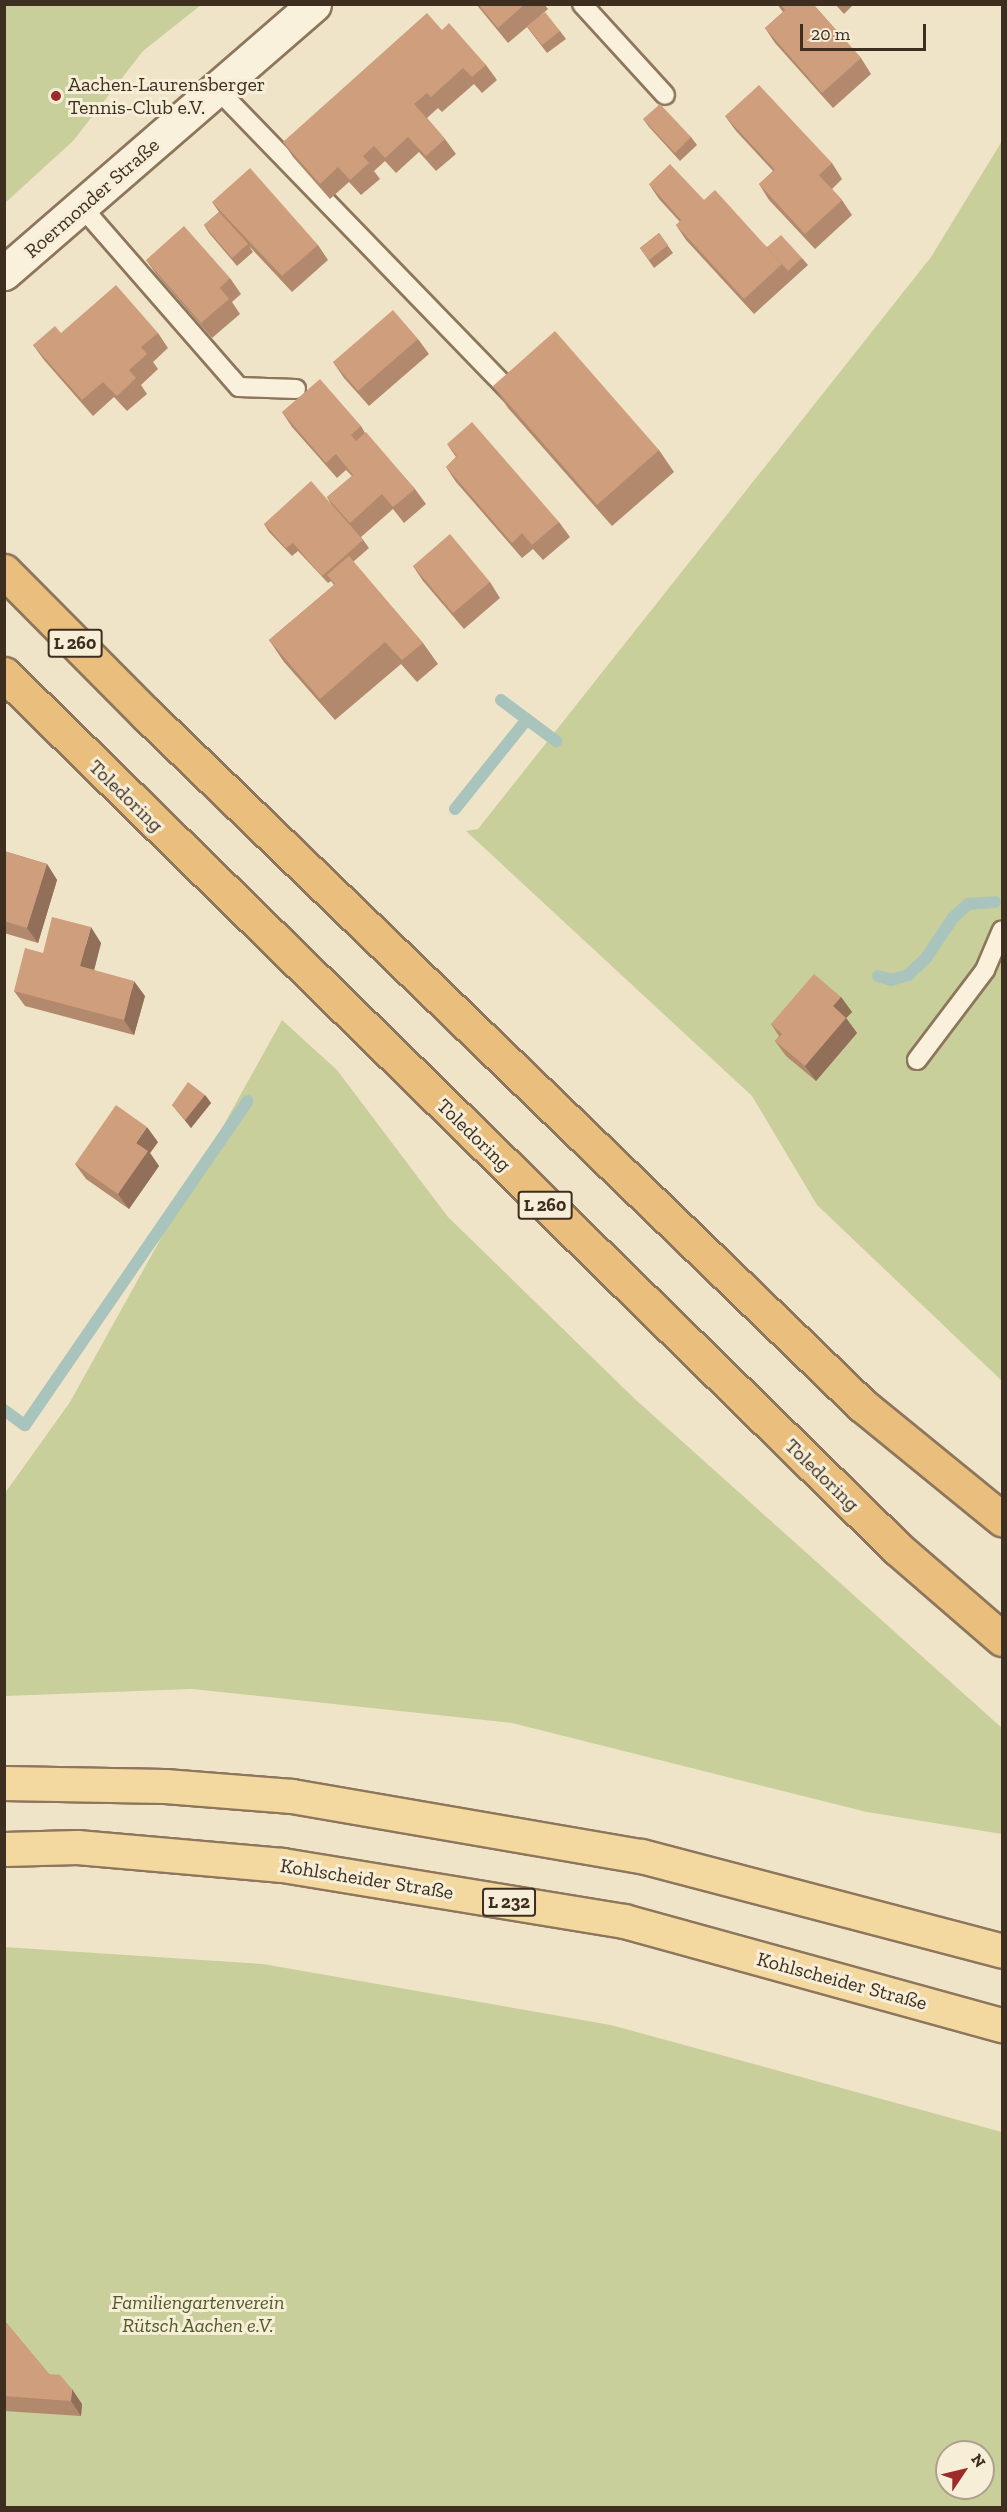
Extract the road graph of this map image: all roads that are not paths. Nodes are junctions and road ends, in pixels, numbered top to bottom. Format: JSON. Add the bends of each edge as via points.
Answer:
{"nodes":[{"id":1,"x":314,"y":4,"type":"edge"},
{"id":2,"x":582,"y":4,"type":"edge"},
{"id":3,"x":218,"y":90,"type":"junction"},
{"id":4,"x":665,"y":95,"type":"dead end"},
{"id":5,"x":81,"y":206,"type":"junction"},
{"id":6,"x":4,"y":273,"type":"edge"},
{"id":7,"x":296,"y":389,"type":"dead end"},
{"id":8,"x":513,"y":394,"type":"edge"},
{"id":9,"x":4,"y":571,"type":"edge"},
{"id":10,"x":4,"y":674,"type":"edge"},
{"id":11,"x":1002,"y":930,"type":"edge"},
{"id":12,"x":917,"y":1060,"type":"dead end"},
{"id":13,"x":1002,"y":1519,"type":"edge"},
{"id":14,"x":1002,"y":1639,"type":"edge"},
{"id":15,"x":4,"y":1783,"type":"edge"},
{"id":16,"x":4,"y":1849,"type":"edge"},
{"id":17,"x":1002,"y":1951,"type":"edge"},
{"id":18,"x":1002,"y":2025,"type":"edge"}],
"edges":[{"from":1,"to":3,"type":"main road","name":"Roermonder Straße"},
{"from":2,"to":4,"type":"lane"},
{"from":3,"to":5,"type":"main road","name":"Roermonder Straße"},
{"from":3,"to":8,"type":"lane"},
{"from":5,"to":6,"type":"main road","name":"Roermonder Straße"},
{"from":5,"to":7,"type":"lane","via":[[239,387]]},
{"from":9,"to":13,"type":"highway","number":"L 260","via":[[146,714],[862,1404]]},
{"from":10,"to":14,"type":"highway","name":"Toledoring","number":"L 260","via":[[897,1548]]},
{"from":11,"to":12,"type":"lane","via":[[985,970]]},
{"from":15,"to":17,"type":"main road","via":[[165,1786],[292,1796],[641,1856]]},
{"from":16,"to":18,"type":"main road","name":"Kohlscheider Straße","number":"L 232","via":[[77,1847],[282,1865],[624,1921]]}]}
